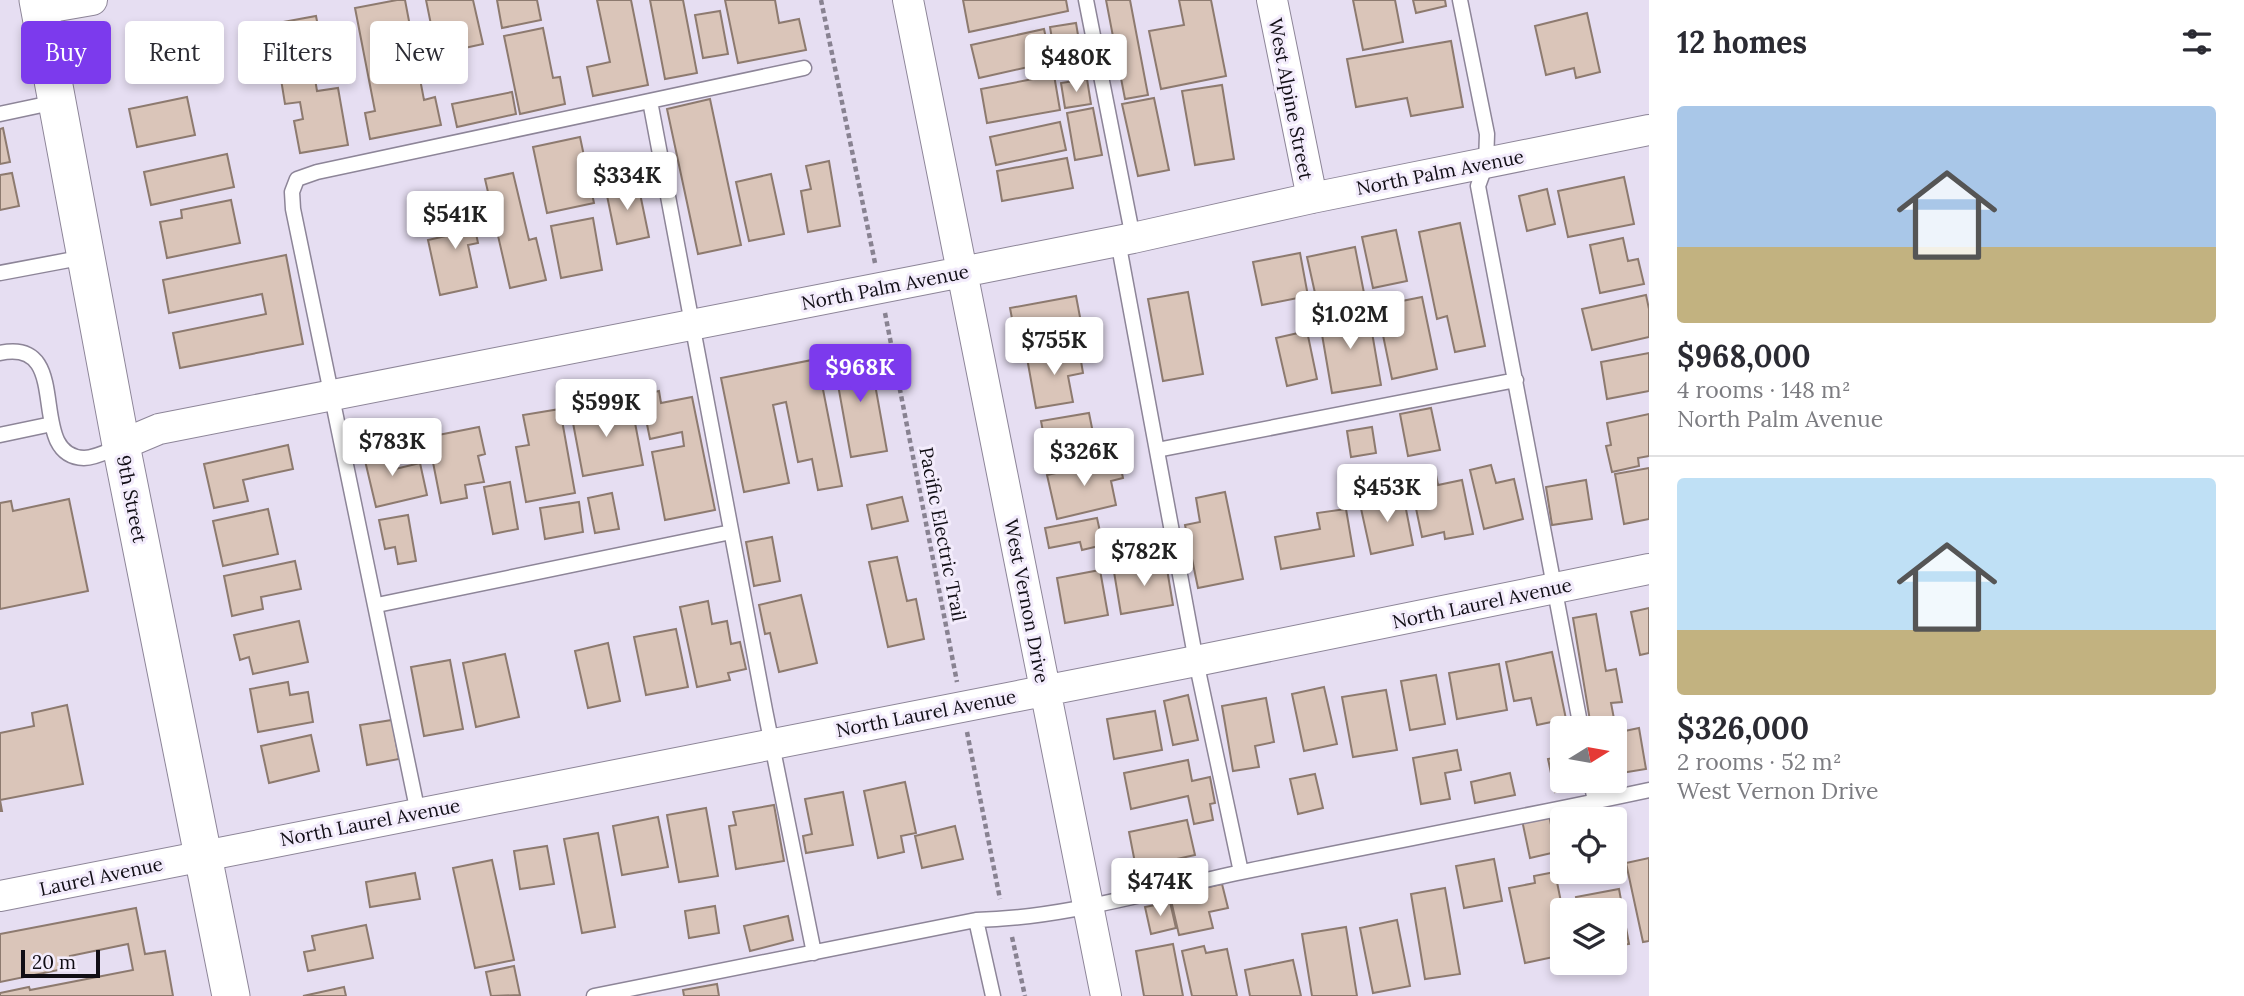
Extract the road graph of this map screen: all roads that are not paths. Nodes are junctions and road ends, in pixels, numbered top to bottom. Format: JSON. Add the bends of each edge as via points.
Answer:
{"nodes":[{"id":1,"x":92,"y":0,"type":"edge"},
{"id":2,"x":908,"y":0,"type":"edge"},
{"id":3,"x":1086,"y":0,"type":"edge"},
{"id":4,"x":1272,"y":0,"type":"edge"},
{"id":5,"x":1460,"y":0,"type":"edge"},
{"id":6,"x":39,"y":5,"type":"edge"},
{"id":7,"x":804,"y":68,"type":"dead end"},
{"id":8,"x":650,"y":101,"type":"junction"},
{"id":9,"x":57,"y":102,"type":"junction"},
{"id":10,"x":0,"y":114,"type":"edge"},
{"id":11,"x":1649,"y":130,"type":"edge"},
{"id":12,"x":1486,"y":163,"type":"junction"},
{"id":13,"x":1311,"y":198,"type":"junction"},
{"id":14,"x":1126,"y":239,"type":"junction"},
{"id":15,"x":86,"y":256,"type":"junction"},
{"id":16,"x":962,"y":272,"type":"junction"},
{"id":17,"x":0,"y":273,"type":"edge"},
{"id":18,"x":692,"y":325,"type":"junction"},
{"id":19,"x":0,"y":353,"type":"edge"},
{"id":20,"x":1516,"y":380,"type":"junction"},
{"id":21,"x":330,"y":396,"type":"junction"},
{"id":22,"x":52,"y":424,"type":"junction"},
{"id":23,"x":0,"y":435,"type":"edge"},
{"id":24,"x":121,"y":445,"type":"junction"},
{"id":25,"x":1157,"y":450,"type":"junction"},
{"id":26,"x":731,"y":532,"type":"junction"},
{"id":27,"x":1649,"y":569,"type":"edge"},
{"id":28,"x":1554,"y":588,"type":"junction"},
{"id":29,"x":377,"y":605,"type":"junction"},
{"id":30,"x":1196,"y":662,"type":"junction"},
{"id":31,"x":1045,"y":690,"type":"junction"},
{"id":32,"x":1579,"y":716,"type":"edge"},
{"id":33,"x":772,"y":744,"type":"junction"},
{"id":34,"x":1649,"y":790,"type":"edge"},
{"id":35,"x":1593,"y":793,"type":"edge"},
{"id":36,"x":1595,"y":802,"type":"junction"},
{"id":37,"x":418,"y":813,"type":"junction"},
{"id":38,"x":202,"y":855,"type":"junction"},
{"id":39,"x":1241,"y":872,"type":"junction"},
{"id":40,"x":0,"y":896,"type":"edge"},
{"id":41,"x":1088,"y":906,"type":"junction"},
{"id":42,"x":976,"y":920,"type":"junction"},
{"id":43,"x":814,"y":953,"type":"junction"},
{"id":44,"x":231,"y":996,"type":"edge"},
{"id":45,"x":594,"y":996,"type":"edge"},
{"id":46,"x":993,"y":996,"type":"edge"},
{"id":47,"x":1106,"y":996,"type":"edge"}],
"edges":[{"from":1,"to":6,"type":"street"},
{"from":2,"to":16,"type":"street","name":"West Vernon Drive"},
{"from":3,"to":14,"type":"lane"},
{"from":4,"to":13,"type":"street","name":"West Alpine Street"},
{"from":5,"to":12,"type":"lane","via":[[1487,134]]},
{"from":6,"to":9,"type":"street","name":"9th Street"},
{"from":7,"to":8,"type":"lane"},
{"from":8,"to":18,"type":"lane"},
{"from":8,"to":21,"type":"lane","via":[[297,179],[293,209]]},
{"from":9,"to":10,"type":"lane"},
{"from":9,"to":15,"type":"street","name":"9th Street"},
{"from":11,"to":12,"type":"street","name":"North Palm Avenue"},
{"from":12,"to":13,"type":"street","name":"North Palm Avenue"},
{"from":12,"to":20,"type":"lane","via":[[1478,186]]},
{"from":13,"to":14,"type":"street","name":"North Palm Avenue"},
{"from":14,"to":16,"type":"street","name":"North Palm Avenue"},
{"from":14,"to":25,"type":"lane"},
{"from":15,"to":17,"type":"lane"},
{"from":15,"to":24,"type":"street","name":"9th Street"},
{"from":16,"to":18,"type":"street","name":"North Palm Avenue"},
{"from":16,"to":31,"type":"street","name":"West Vernon Drive"},
{"from":18,"to":21,"type":"street","name":"North Palm Avenue"},
{"from":18,"to":26,"type":"lane"},
{"from":19,"to":22,"type":"lane","via":[[27,353],[41,367]]},
{"from":20,"to":25,"type":"lane"},
{"from":20,"to":28,"type":"lane"},
{"from":21,"to":24,"type":"street","name":"North Palm Avenue","via":[[159,429]]},
{"from":21,"to":29,"type":"lane"},
{"from":22,"to":23,"type":"lane"},
{"from":22,"to":24,"type":"lane","via":[[58,443],[83,458]]},
{"from":24,"to":38,"type":"street","name":"9th Street"},
{"from":25,"to":30,"type":"lane"},
{"from":26,"to":29,"type":"lane"},
{"from":26,"to":33,"type":"lane"},
{"from":27,"to":28,"type":"street","name":"North Laurel Avenue"},
{"from":28,"to":30,"type":"street","name":"North Laurel Avenue"},
{"from":28,"to":32,"type":"lane"},
{"from":29,"to":37,"type":"lane"},
{"from":30,"to":31,"type":"street","name":"North Laurel Avenue"},
{"from":30,"to":39,"type":"lane"},
{"from":31,"to":33,"type":"street","name":"North Laurel Avenue"},
{"from":31,"to":41,"type":"street","name":"West Vernon Drive"},
{"from":33,"to":37,"type":"street","name":"North Laurel Avenue"},
{"from":33,"to":43,"type":"lane"},
{"from":34,"to":36,"type":"lane"},
{"from":35,"to":36,"type":"lane"},
{"from":36,"to":39,"type":"lane"},
{"from":37,"to":38,"type":"street","name":"North Laurel Avenue"},
{"from":38,"to":40,"type":"street","name":"Laurel Avenue"},
{"from":38,"to":44,"type":"street","name":"9th Street"},
{"from":39,"to":41,"type":"lane"},
{"from":41,"to":42,"type":"lane","via":[[1007,920]]},
{"from":41,"to":47,"type":"street","name":"West Vernon Drive"},
{"from":42,"to":43,"type":"lane"},
{"from":42,"to":46,"type":"lane"},
{"from":43,"to":45,"type":"lane"}]}
